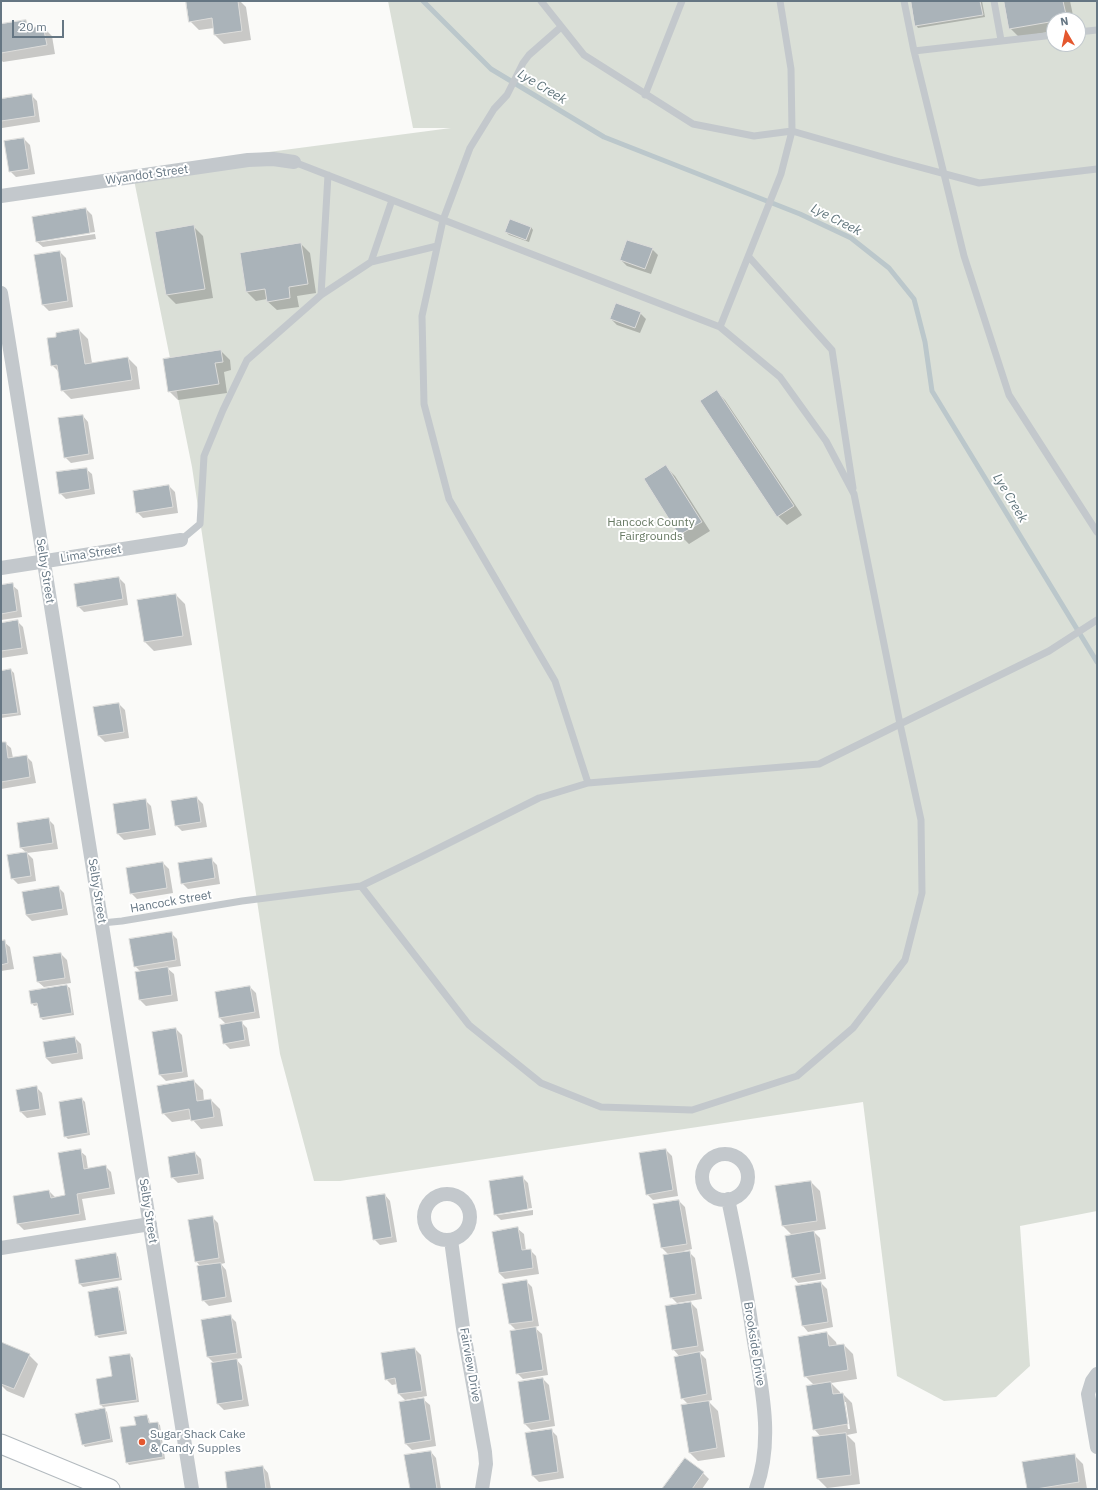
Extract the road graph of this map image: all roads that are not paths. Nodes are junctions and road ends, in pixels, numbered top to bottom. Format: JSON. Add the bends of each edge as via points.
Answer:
{"nodes":[{"id":1,"x":541,"y":1,"type":"edge"},
{"id":2,"x":682,"y":1,"type":"edge"},
{"id":3,"x":780,"y":1,"type":"edge"},
{"id":4,"x":904,"y":1,"type":"edge"},
{"id":5,"x":994,"y":1,"type":"edge"},
{"id":6,"x":561,"y":27,"type":"junction"},
{"id":7,"x":1097,"y":30,"type":"edge"},
{"id":8,"x":1086,"y":31,"type":"edge"},
{"id":9,"x":1046,"y":36,"type":"edge"},
{"id":10,"x":1001,"y":40,"type":"junction"},
{"id":11,"x":914,"y":51,"type":"junction"},
{"id":12,"x":645,"y":95,"type":"junction"},
{"id":13,"x":792,"y":131,"type":"junction"},
{"id":14,"x":294,"y":162,"type":"joint"},
{"id":15,"x":1097,"y":169,"type":"edge"},
{"id":16,"x":944,"y":174,"type":"junction"},
{"id":17,"x":328,"y":175,"type":"junction"},
{"id":18,"x":1,"y":196,"type":"edge"},
{"id":19,"x":392,"y":200,"type":"junction"},
{"id":20,"x":442,"y":220,"type":"junction"},
{"id":21,"x":437,"y":246,"type":"junction"},
{"id":22,"x":749,"y":257,"type":"junction"},
{"id":23,"x":371,"y":262,"type":"junction"},
{"id":24,"x":1,"y":293,"type":"edge"},
{"id":25,"x":321,"y":295,"type":"junction"},
{"id":26,"x":720,"y":327,"type":"junction"},
{"id":27,"x":854,"y":494,"type":"junction"},
{"id":28,"x":1097,"y":532,"type":"edge"},
{"id":29,"x":181,"y":540,"type":"joint"},
{"id":30,"x":44,"y":561,"type":"junction"},
{"id":31,"x":1,"y":568,"type":"edge"},
{"id":32,"x":1097,"y":620,"type":"edge"},
{"id":33,"x":900,"y":724,"type":"junction"},
{"id":34,"x":588,"y":783,"type":"junction"},
{"id":35,"x":361,"y":886,"type":"junction"},
{"id":36,"x":102,"y":923,"type":"junction"},
{"id":37,"x":728,"y":1199,"type":"dead end"},
{"id":38,"x":150,"y":1224,"type":"junction"},
{"id":39,"x":451,"y":1240,"type":"dead end"},
{"id":40,"x":1,"y":1248,"type":"edge"},
{"id":41,"x":1094,"y":1378,"type":"edge"},
{"id":42,"x":1,"y":1444,"type":"edge"},
{"id":43,"x":1097,"y":1447,"type":"edge"},
{"id":44,"x":110,"y":1489,"type":"edge"},
{"id":45,"x":192,"y":1489,"type":"edge"},
{"id":46,"x":482,"y":1489,"type":"edge"},
{"id":47,"x":756,"y":1489,"type":"edge"}],
"edges":[{"from":1,"to":6,"type":"lane"},
{"from":2,"to":12,"type":"lane"},
{"from":3,"to":13,"type":"lane","via":[[791,69]]},
{"from":4,"to":11,"type":"lane"},
{"from":5,"to":10,"type":"lane"},
{"from":6,"to":12,"type":"lane","via":[[584,55]]},
{"from":6,"to":20,"type":"lane","via":[[528,55],[507,95],[494,110],[470,148]]},
{"from":7,"to":8,"type":"lane"},
{"from":9,"to":10,"type":"lane"},
{"from":10,"to":11,"type":"lane"},
{"from":11,"to":16,"type":"lane"},
{"from":12,"to":13,"type":"lane","via":[[693,124],[754,136]]},
{"from":13,"to":16,"type":"lane"},
{"from":13,"to":22,"type":"lane","via":[[781,174]]},
{"from":14,"to":17,"type":"lane"},
{"from":14,"to":18,"type":"street","name":"Wyandot Street","via":[[273,159],[248,160]]},
{"from":15,"to":16,"type":"lane","via":[[979,183]]},
{"from":16,"to":28,"type":"lane","via":[[964,256],[1009,395]]},
{"from":17,"to":19,"type":"lane"},
{"from":17,"to":25,"type":"lane"},
{"from":19,"to":20,"type":"lane"},
{"from":19,"to":23,"type":"lane"},
{"from":20,"to":21,"type":"lane"},
{"from":20,"to":26,"type":"lane"},
{"from":21,"to":23,"type":"lane"},
{"from":21,"to":34,"type":"lane","via":[[422,316],[424,404],[449,499],[556,681]]},
{"from":22,"to":26,"type":"lane"},
{"from":22,"to":27,"type":"lane","via":[[832,350]]},
{"from":23,"to":25,"type":"lane"},
{"from":24,"to":30,"type":"street","name":"Selby Street"},
{"from":25,"to":29,"type":"lane","via":[[247,360],[204,456],[200,524]]},
{"from":26,"to":27,"type":"lane","via":[[780,377],[826,441]]},
{"from":27,"to":33,"type":"lane"},
{"from":29,"to":30,"type":"street","name":"Lima Street"},
{"from":30,"to":31,"type":"street","name":"Lima Street"},
{"from":30,"to":36,"type":"street","name":"Selby Street"},
{"from":32,"to":33,"type":"lane","name":"Hancock Street","via":[[1049,651]]},
{"from":33,"to":34,"type":"lane","name":"Hancock Street","via":[[819,764]]},
{"from":33,"to":35,"type":"lane","via":[[921,820],[922,893],[905,960],[853,1028],[797,1076],[692,1110],[601,1107],[541,1084],[469,1025]]},
{"from":34,"to":35,"type":"lane","name":"Hancock Street","via":[[539,798]]},
{"from":35,"to":36,"type":"lane","name":"Hancock Street","via":[[242,900]]},
{"from":36,"to":38,"type":"street","name":"Selby Street"},
{"from":37,"to":47,"type":"street","name":"Brookside Drive","via":[[750,1314],[764,1412],[766,1438]]},
{"from":38,"to":40,"type":"street"},
{"from":38,"to":45,"type":"street","name":"Selby Street"},
{"from":39,"to":46,"type":"street","name":"Fairview Drive","via":[[463,1328],[485,1452]]},
{"from":41,"to":43,"type":"street","via":[[1088,1394]]},
{"from":42,"to":44,"type":"main road"}]}
